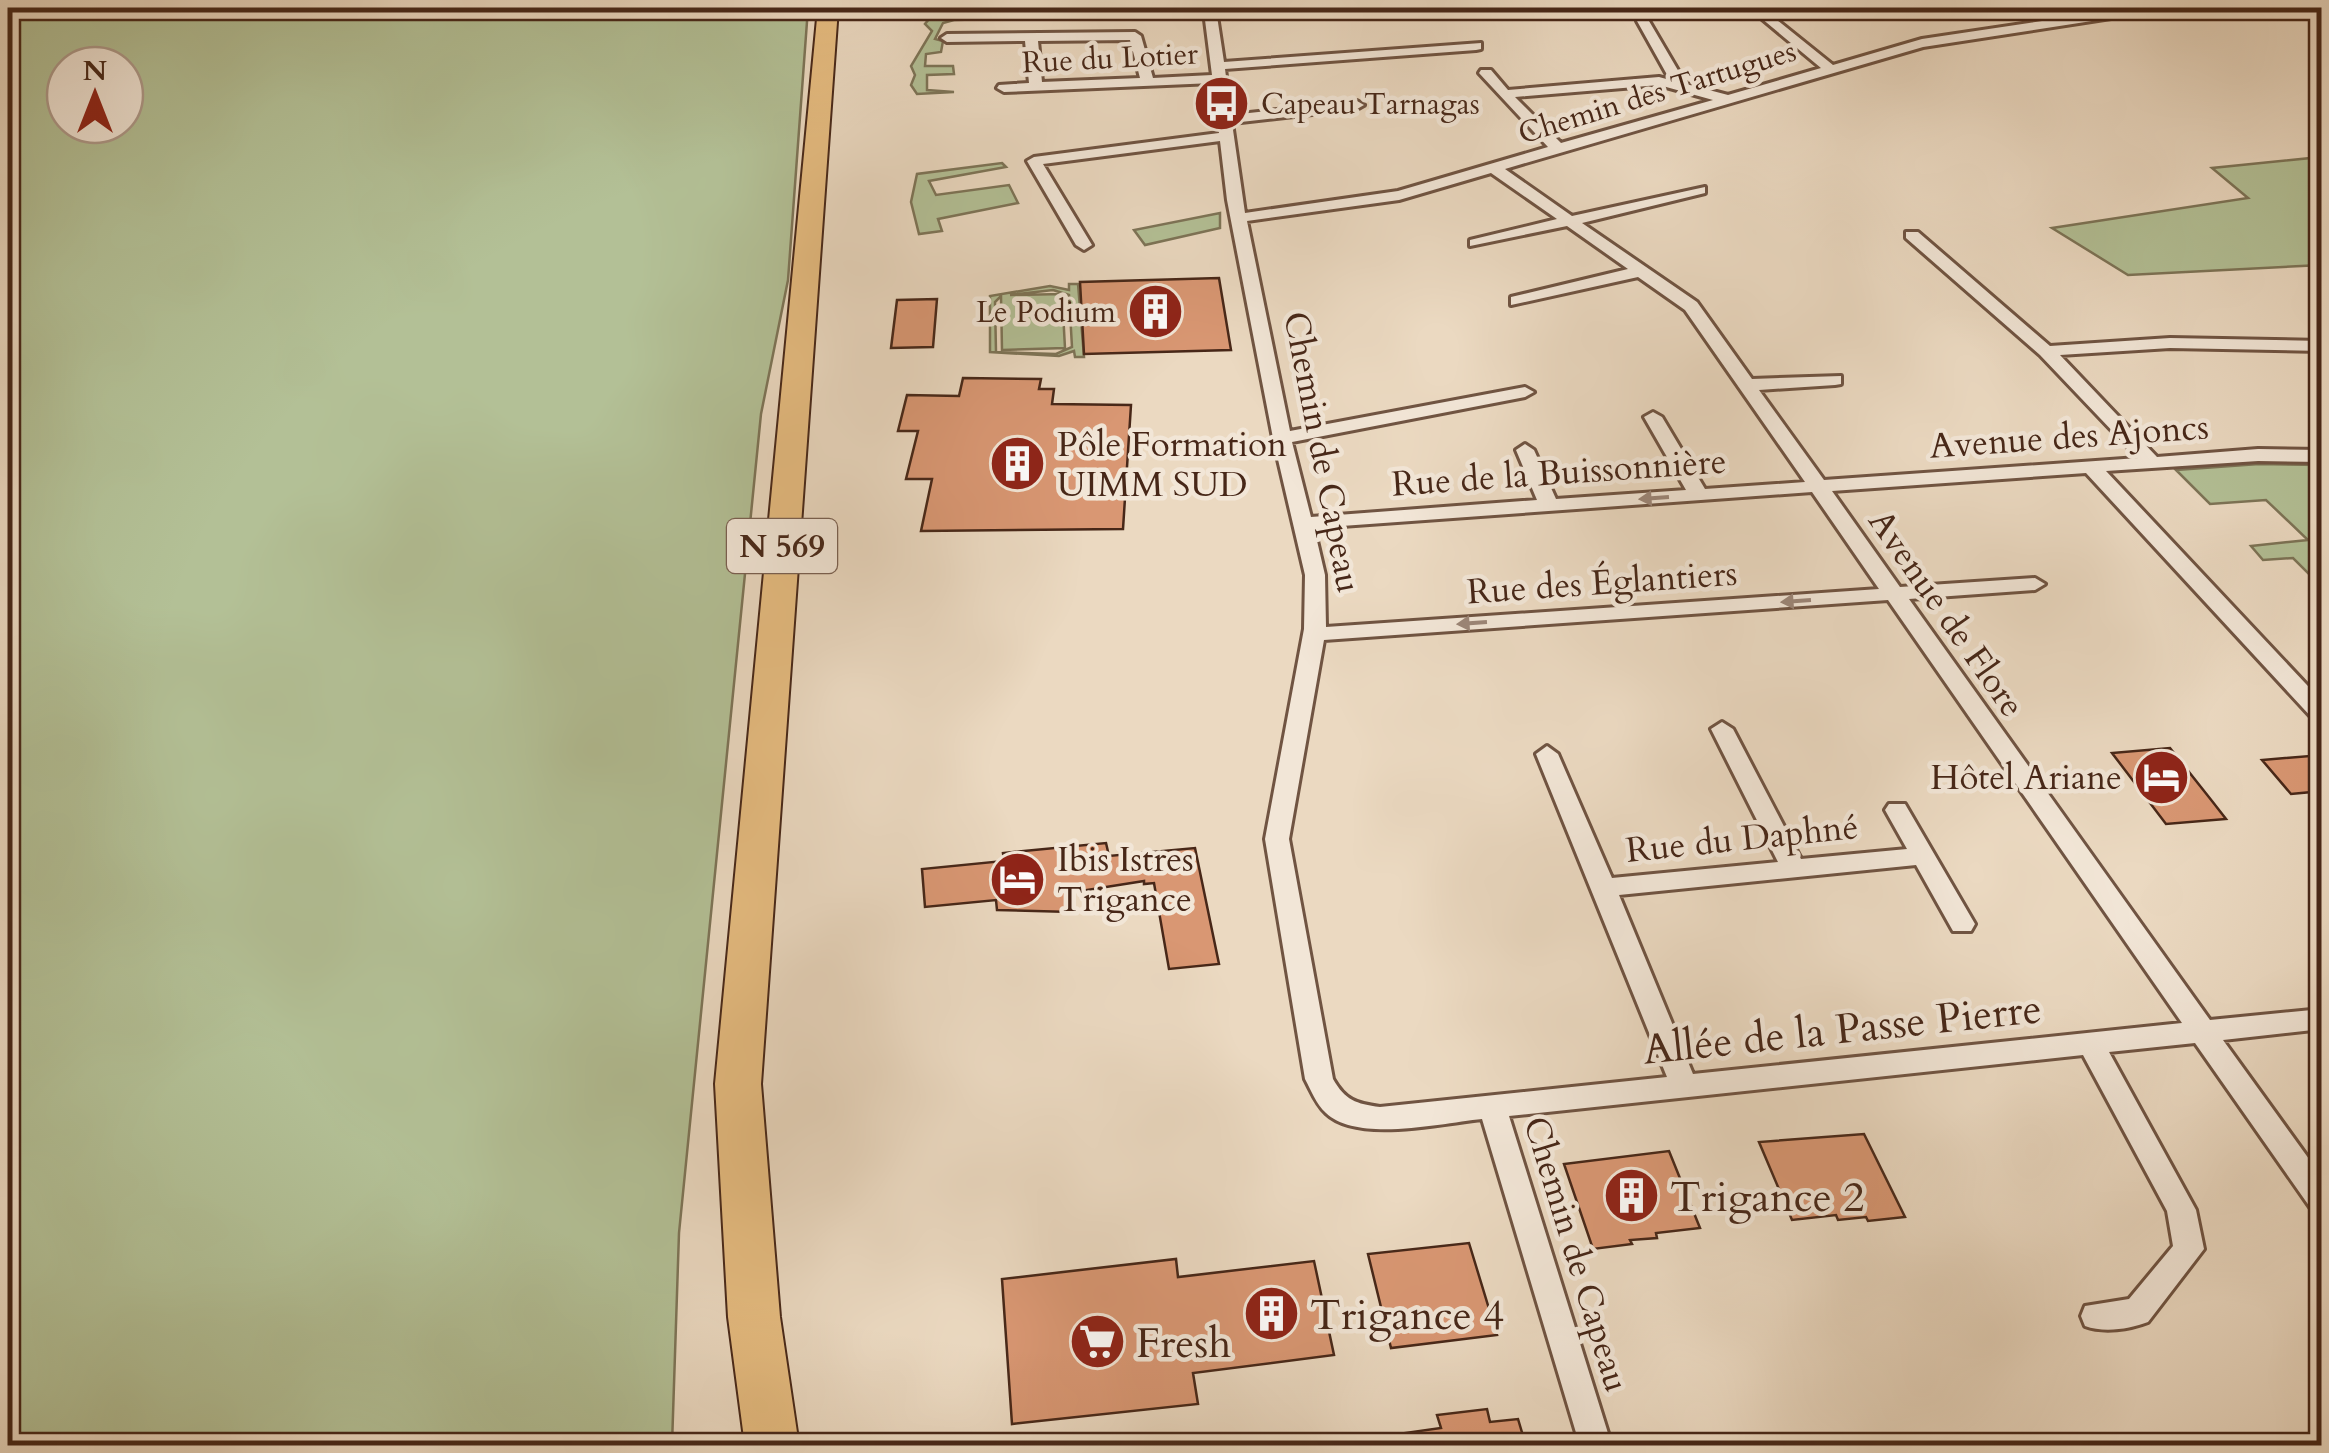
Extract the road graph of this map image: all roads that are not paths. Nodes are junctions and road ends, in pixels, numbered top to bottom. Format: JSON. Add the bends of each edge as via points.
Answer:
{"nodes":[{"id":1,"x":828,"y":8,"type":"edge"},
{"id":2,"x":1324,"y":8,"type":"edge"},
{"id":3,"x":1756,"y":8,"type":"edge"},
{"id":4,"x":2150,"y":8,"type":"edge"},
{"id":5,"x":1210,"y":9,"type":"edge"},
{"id":6,"x":1097,"y":10,"type":"edge"},
{"id":7,"x":1643,"y":21,"type":"dead end"},
{"id":8,"x":1031,"y":37,"type":"junction"},
{"id":9,"x":947,"y":38,"type":"dead end"},
{"id":10,"x":1476,"y":46,"type":"dead end"},
{"id":11,"x":1830,"y":69,"type":"junction"},
{"id":12,"x":1219,"y":72,"type":"junction"},
{"id":13,"x":1486,"y":73,"type":"dead end"},
{"id":14,"x":1148,"y":82,"type":"junction"},
{"id":15,"x":1679,"y":84,"type":"junction"},
{"id":16,"x":1036,"y":86,"type":"junction"},
{"id":17,"x":1004,"y":88,"type":"dead end"},
{"id":18,"x":1504,"y":94,"type":"junction"},
{"id":19,"x":1730,"y":100,"type":"junction"},
{"id":20,"x":1358,"y":105,"type":"dead end"},
{"id":21,"x":1225,"y":128,"type":"junction"},
{"id":22,"x":1559,"y":150,"type":"junction"},
{"id":23,"x":1495,"y":170,"type":"junction"},
{"id":24,"x":1700,"y":190,"type":"dead end"},
{"id":25,"x":1239,"y":218,"type":"junction"},
{"id":26,"x":1569,"y":221,"type":"junction"},
{"id":27,"x":1912,"y":236,"type":"dead end"},
{"id":28,"x":1476,"y":243,"type":"dead end"},
{"id":29,"x":1084,"y":245,"type":"dead end"},
{"id":30,"x":1641,"y":271,"type":"junction"},
{"id":31,"x":1517,"y":301,"type":"dead end"},
{"id":32,"x":2322,"y":346,"type":"edge"},
{"id":33,"x":2046,"y":351,"type":"junction"},
{"id":34,"x":1835,"y":380,"type":"dead end"},
{"id":35,"x":1748,"y":385,"type":"junction"},
{"id":36,"x":1524,"y":392,"type":"dead end"},
{"id":37,"x":1653,"y":417,"type":"dead end"},
{"id":38,"x":1282,"y":438,"type":"junction"},
{"id":39,"x":1524,"y":450,"type":"dead end"},
{"id":40,"x":2322,"y":456,"type":"edge"},
{"id":41,"x":2153,"y":462,"type":"junction"},
{"id":42,"x":2092,"y":467,"type":"junction"},
{"id":43,"x":1821,"y":486,"type":"junction"},
{"id":44,"x":1699,"y":495,"type":"junction"},
{"id":45,"x":1549,"y":506,"type":"junction"},
{"id":46,"x":1302,"y":523,"type":"junction"},
{"id":47,"x":2036,"y":584,"type":"dead end"},
{"id":48,"x":1894,"y":594,"type":"junction"},
{"id":49,"x":1314,"y":634,"type":"junction"},
{"id":50,"x":2322,"y":715,"type":"edge"},
{"id":51,"x":1722,"y":729,"type":"dead end"},
{"id":52,"x":1547,"y":754,"type":"dead end"},
{"id":53,"x":1897,"y":810,"type":"dead end"},
{"id":54,"x":1922,"y":856,"type":"junction"},
{"id":55,"x":1793,"y":868,"type":"junction"},
{"id":56,"x":1604,"y":888,"type":"junction"},
{"id":57,"x":1962,"y":924,"type":"dead end"},
{"id":58,"x":2322,"y":1019,"type":"edge"},
{"id":59,"x":2201,"y":1030,"type":"junction"},
{"id":60,"x":2090,"y":1042,"type":"junction"},
{"id":61,"x":1684,"y":1086,"type":"junction"},
{"id":62,"x":1492,"y":1106,"type":"junction"},
{"id":63,"x":2322,"y":1201,"type":"edge"},
{"id":64,"x":2096,"y":1316,"type":"dead end"},
{"id":65,"x":772,"y":1446,"type":"edge"},
{"id":66,"x":1596,"y":1446,"type":"edge"}],
"edges":[{"from":1,"to":65,"type":"main road","number":"N 569","via":[[738,1084],[754,1316]]},
{"from":2,"to":5,"type":"street"},
{"from":3,"to":11,"type":"street"},
{"from":4,"to":11,"type":"street","name":"Chemin des Tartugues","via":[[1922,44]]},
{"from":5,"to":6,"type":"street"},
{"from":5,"to":12,"type":"street","name":"Chemin de Capeau"},
{"from":7,"to":15,"type":"street"},
{"from":8,"to":9,"type":"street"},
{"from":8,"to":14,"type":"street","via":[[1135,36]]},
{"from":8,"to":16,"type":"street"},
{"from":10,"to":12,"type":"street","name":"Rue du Lotier"},
{"from":11,"to":19,"type":"street","name":"Chemin des Tartugues"},
{"from":12,"to":14,"type":"street","name":"Rue du Lotier"},
{"from":12,"to":21,"type":"street","name":"Chemin de Capeau"},
{"from":13,"to":18,"type":"street"},
{"from":14,"to":16,"type":"street","name":"Rue du Lotier"},
{"from":15,"to":18,"type":"street"},
{"from":15,"to":19,"type":"street"},
{"from":16,"to":17,"type":"street","name":"Rue du Lotier"},
{"from":18,"to":22,"type":"street"},
{"from":19,"to":22,"type":"street","name":"Chemin des Tartugues"},
{"from":20,"to":21,"type":"street"},
{"from":21,"to":25,"type":"street","name":"Chemin de Capeau"},
{"from":21,"to":29,"type":"street","via":[[1034,161]]},
{"from":22,"to":23,"type":"street","name":"Chemin des Tartugues"},
{"from":23,"to":25,"type":"street","name":"Chemin des Tartugues","via":[[1399,194]]},
{"from":23,"to":26,"type":"street","name":"Avenue de Flore"},
{"from":24,"to":26,"type":"street"},
{"from":25,"to":38,"type":"street","name":"Chemin de Capeau"},
{"from":26,"to":28,"type":"street"},
{"from":26,"to":30,"type":"street","name":"Avenue de Flore"},
{"from":27,"to":33,"type":"street"},
{"from":30,"to":31,"type":"street"},
{"from":30,"to":35,"type":"street","name":"Avenue de Flore","via":[[1691,306]]},
{"from":32,"to":33,"type":"street","via":[[2170,343]]},
{"from":33,"to":41,"type":"street"},
{"from":34,"to":35,"type":"street"},
{"from":35,"to":43,"type":"street","name":"Avenue de Flore"},
{"from":36,"to":38,"type":"street"},
{"from":37,"to":44,"type":"street"},
{"from":38,"to":46,"type":"street","name":"Chemin de Capeau"},
{"from":39,"to":45,"type":"street"},
{"from":40,"to":41,"type":"street","name":"Avenue des Ajoncs"},
{"from":41,"to":42,"type":"street","name":"Avenue des Ajoncs"},
{"from":42,"to":43,"type":"street","name":"Avenue des Ajoncs"},
{"from":42,"to":50,"type":"street"},
{"from":43,"to":44,"type":"street","name":"Rue de la Buissonnière"},
{"from":43,"to":48,"type":"street","name":"Avenue de Flore"},
{"from":44,"to":45,"type":"street","name":"Rue de la Buissonnière","one_way":true},
{"from":45,"to":46,"type":"street","name":"Rue de la Buissonnière"},
{"from":46,"to":49,"type":"street","name":"Chemin de Capeau","via":[[1315,575]]},
{"from":47,"to":48,"type":"street","name":"Rue des Églantiers"},
{"from":48,"to":49,"type":"street","name":"Rue des Églantiers","one_way":true},
{"from":48,"to":59,"type":"street","name":"Avenue de Flore"},
{"from":49,"to":62,"type":"street","name":"Chemin de Capeau","via":[[1277,839],[1319,1079],[1332,1106],[1350,1115]]},
{"from":51,"to":55,"type":"street"},
{"from":52,"to":56,"type":"street"},
{"from":53,"to":54,"type":"street","name":"Rue du Daphné"},
{"from":54,"to":55,"type":"street","name":"Rue du Daphné"},
{"from":54,"to":57,"type":"street","name":"Rue du Daphné"},
{"from":55,"to":56,"type":"street","name":"Rue du Daphné"},
{"from":56,"to":61,"type":"street","name":"Rue du Daphné"},
{"from":58,"to":59,"type":"street","name":"Allée de la Passe Pierre"},
{"from":59,"to":60,"type":"street","name":"Allée de la Passe Pierre"},
{"from":59,"to":63,"type":"street","name":"Avenue de Flore"},
{"from":60,"to":61,"type":"street","name":"Allée de la Passe Pierre"},
{"from":60,"to":64,"type":"street","via":[[2181,1210],[2189,1248],[2137,1312]]},
{"from":61,"to":62,"type":"street","name":"Allée de la Passe Pierre"},
{"from":62,"to":66,"type":"street","name":"Chemin de Capeau"}]}
